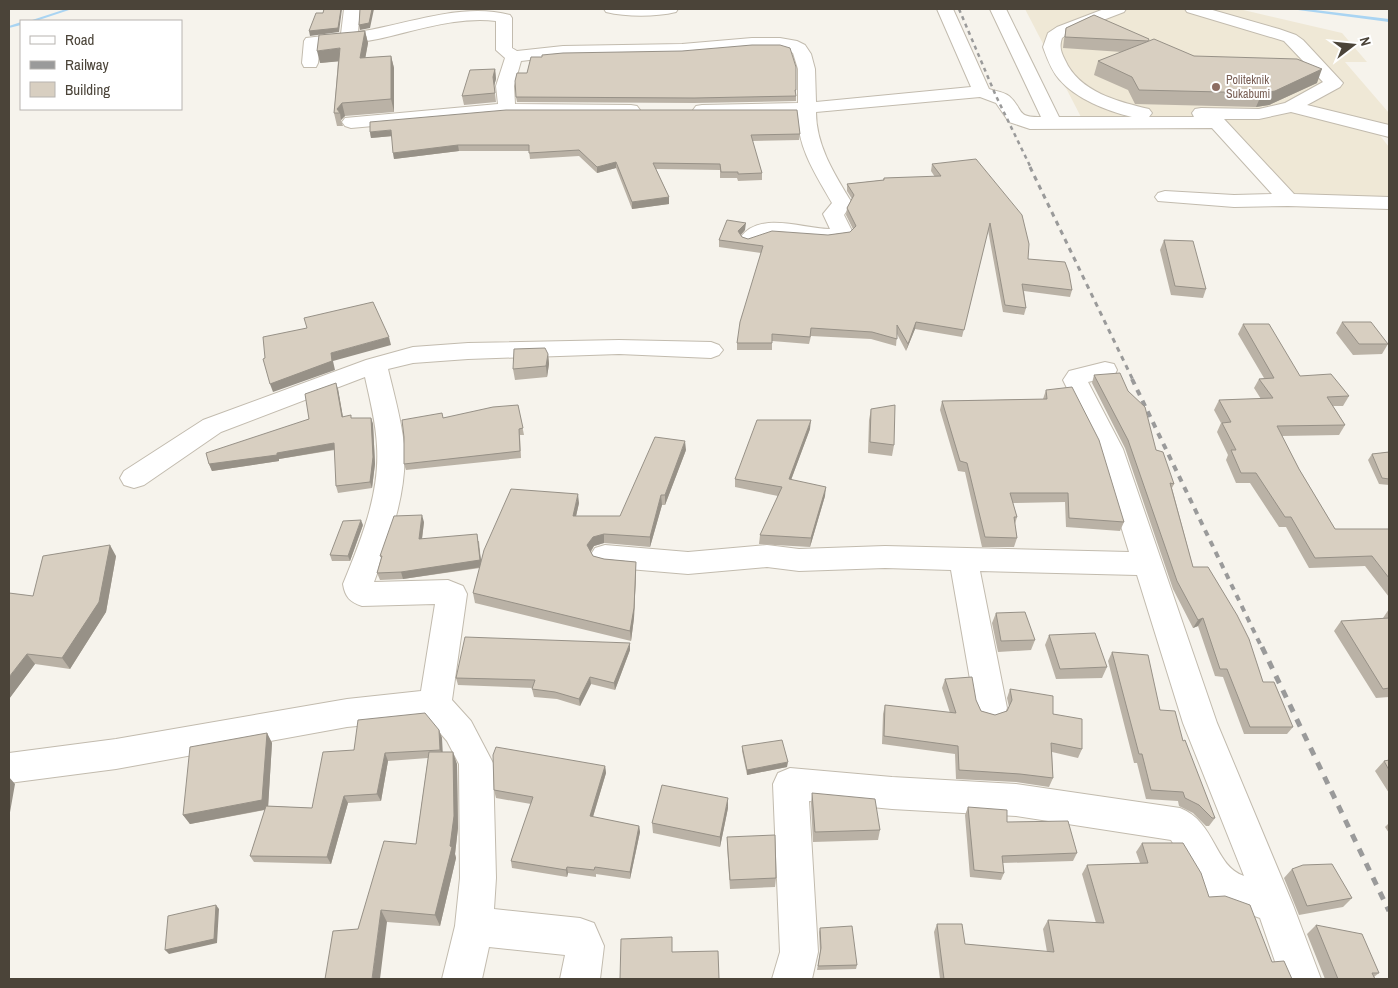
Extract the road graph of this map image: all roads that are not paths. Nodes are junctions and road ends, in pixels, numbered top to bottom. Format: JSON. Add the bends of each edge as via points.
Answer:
{"nodes":[{"id":1,"x":352,"y":9,"type":"edge"},
{"id":2,"x":612,"y":9,"type":"edge"},
{"id":3,"x":670,"y":9,"type":"edge"},
{"id":4,"x":945,"y":9,"type":"edge"},
{"id":5,"x":998,"y":9,"type":"edge"},
{"id":6,"x":1118,"y":9,"type":"edge"},
{"id":7,"x":1193,"y":9,"type":"edge"},
{"id":8,"x":640,"y":11,"type":"junction"},
{"id":9,"x":349,"y":38,"type":"junction"},
{"id":10,"x":643,"y":49,"type":"junction"},
{"id":11,"x":514,"y":56,"type":"junction"},
{"id":12,"x":310,"y":63,"type":"dead end"},
{"id":13,"x":982,"y":92,"type":"junction"},
{"id":14,"x":1291,"y":107,"type":"junction"},
{"id":15,"x":807,"y":108,"type":"junction"},
{"id":16,"x":507,"y":110,"type":"junction"},
{"id":17,"x":645,"y":110,"type":"edge"},
{"id":18,"x":684,"y":110,"type":"edge"},
{"id":19,"x":351,"y":122,"type":"dead end"},
{"id":20,"x":1053,"y":123,"type":"junction"},
{"id":21,"x":1389,"y":131,"type":"edge"},
{"id":22,"x":1389,"y":136,"type":"edge"},
{"id":23,"x":1165,"y":197,"type":"dead end"},
{"id":24,"x":1288,"y":200,"type":"junction"},
{"id":25,"x":1389,"y":203,"type":"edge"},
{"id":26,"x":751,"y":238,"type":"edge"},
{"id":27,"x":711,"y":350,"type":"dead end"},
{"id":28,"x":375,"y":365,"type":"junction"},
{"id":29,"x":1106,"y":370,"type":"dead end"},
{"id":30,"x":134,"y":478,"type":"dead end"},
{"id":31,"x":605,"y":556,"type":"dead end"},
{"id":32,"x":963,"y":558,"type":"junction"},
{"id":33,"x":1146,"y":564,"type":"junction"},
{"id":34,"x":435,"y":704,"type":"junction"},
{"id":35,"x":992,"y":708,"type":"dead end"},
{"id":36,"x":9,"y":768,"type":"edge"},
{"id":37,"x":1274,"y":904,"type":"junction"},
{"id":38,"x":474,"y":926,"type":"junction"},
{"id":39,"x":462,"y":979,"type":"edge"},
{"id":40,"x":580,"y":979,"type":"edge"},
{"id":41,"x":792,"y":979,"type":"edge"},
{"id":42,"x":1301,"y":979,"type":"edge"}],
"edges":[{"from":1,"to":9,"type":"street"},
{"from":2,"to":8,"type":"street"},
{"from":3,"to":8,"type":"street"},
{"from":4,"to":13,"type":"street"},
{"from":5,"to":20,"type":"street"},
{"from":6,"to":14,"type":"street","via":[[1062,30],[1054,36],[1051,47],[1065,76],[1110,105],[1139,113],[1259,114]]},
{"from":7,"to":14,"type":"street","via":[[1274,32],[1297,43],[1334,83]]},
{"from":8,"to":10,"type":"street"},
{"from":9,"to":11,"type":"street","via":[[444,20],[500,16],[504,18],[504,50]]},
{"from":9,"to":12,"type":"street","via":[[312,41]]},
{"from":10,"to":11,"type":"street"},
{"from":10,"to":15,"type":"street","via":[[683,50],[764,42],[798,48],[806,68]]},
{"from":11,"to":16,"type":"street","via":[[505,86]]},
{"from":13,"to":15,"type":"street"},
{"from":13,"to":20,"type":"street","via":[[1002,99],[1011,114],[1020,121]]},
{"from":14,"to":21,"type":"street"},
{"from":15,"to":18,"type":"street"},
{"from":15,"to":26,"type":"street","via":[[806,124],[812,147],[842,203],[833,214],[842,233],[827,236],[773,229]]},
{"from":16,"to":17,"type":"street"},
{"from":16,"to":19,"type":"street"},
{"from":20,"to":24,"type":"street","via":[[1216,122]]},
{"from":21,"to":22,"type":"street"},
{"from":23,"to":24,"type":"street"},
{"from":24,"to":25,"type":"street"},
{"from":27,"to":28,"type":"street","via":[[619,346],[468,351],[413,355]]},
{"from":28,"to":30,"type":"street","via":[[212,426]]},
{"from":28,"to":34,"type":"street","via":[[390,445],[389,481],[379,530],[358,584],[359,591],[362,594],[452,594]]},
{"from":29,"to":33,"type":"street","via":[[1075,380],[1110,449]]},
{"from":31,"to":32,"type":"street","via":[[688,563],[767,556],[799,560]]},
{"from":32,"to":33,"type":"street"},
{"from":32,"to":35,"type":"street"},
{"from":33,"to":37,"type":"street","via":[[1200,723]]},
{"from":34,"to":36,"type":"street","via":[[347,713],[116,754]]},
{"from":34,"to":38,"type":"street","via":[[459,731],[476,763],[478,878]]},
{"from":37,"to":41,"type":"street","via":[[1218,883],[1188,833],[1180,826],[1016,800],[790,784],[798,916],[798,952]]},
{"from":37,"to":42,"type":"street"},
{"from":38,"to":39,"type":"street"},
{"from":38,"to":40,"type":"street","via":[[580,936],[586,947]]}]}
